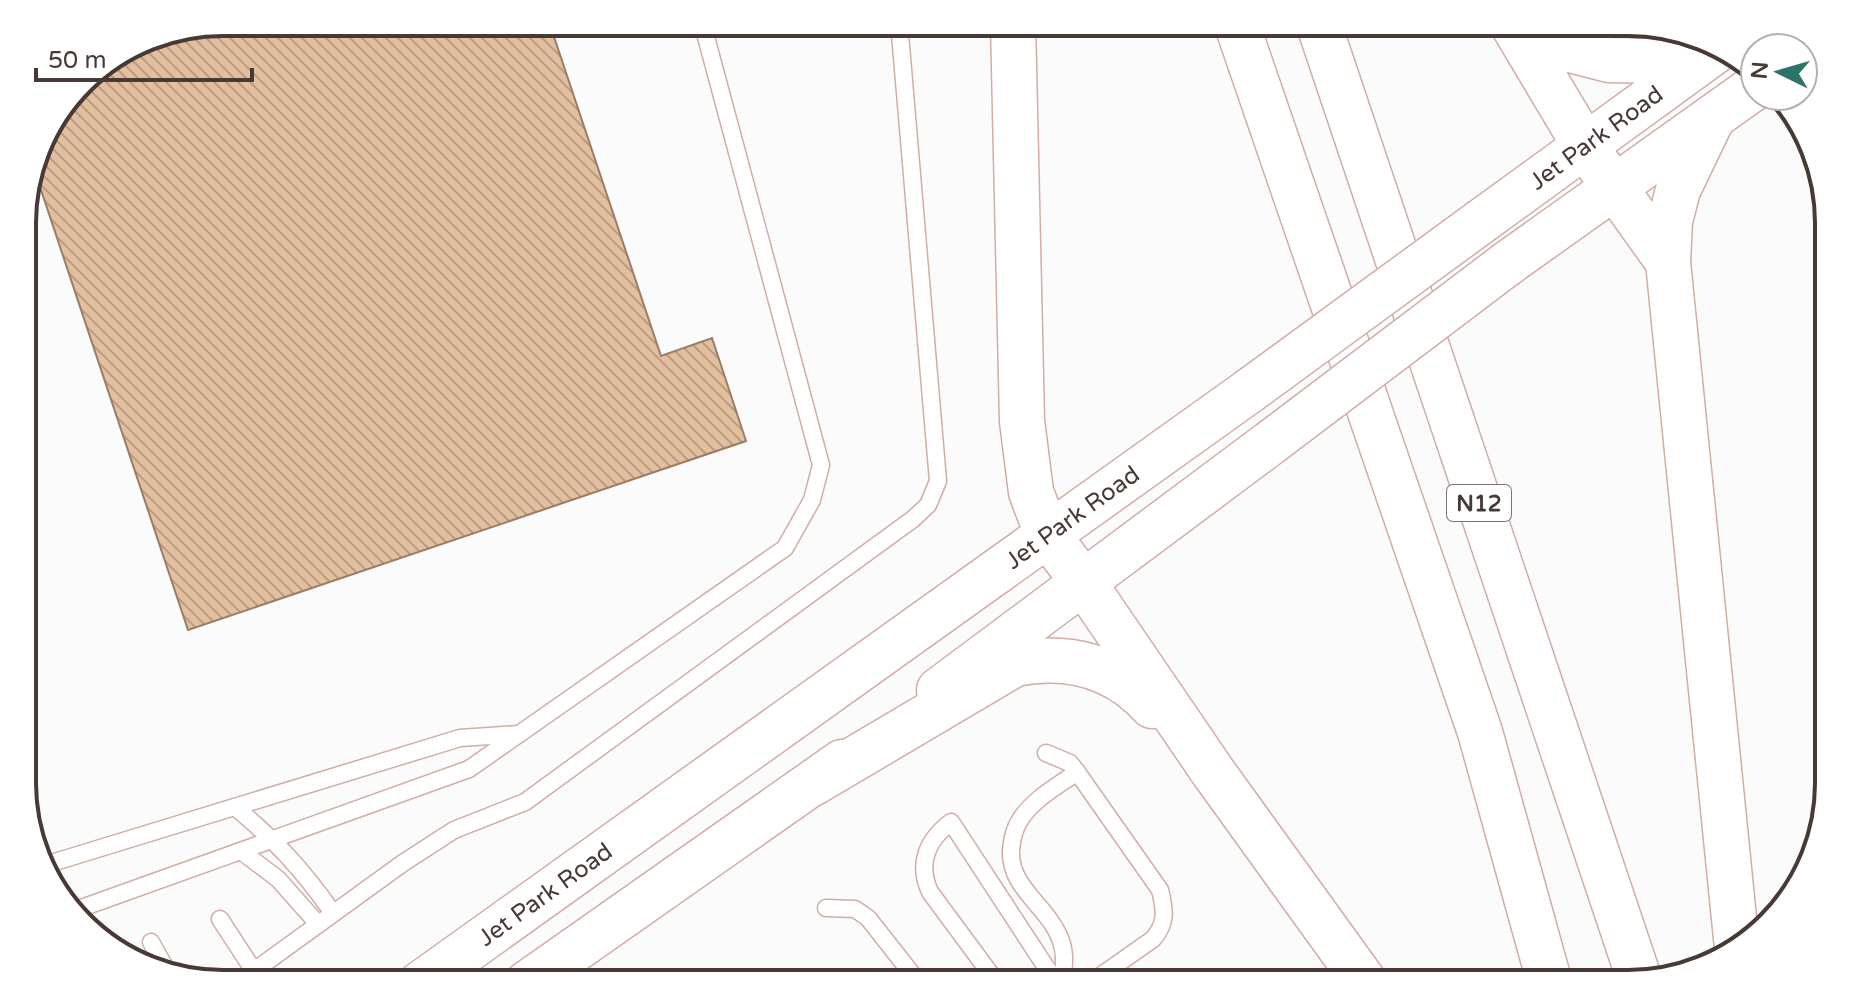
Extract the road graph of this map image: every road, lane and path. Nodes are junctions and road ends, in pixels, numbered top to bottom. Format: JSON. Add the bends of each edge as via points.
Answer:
{"nodes":[{"id":1,"x":706,"y":36,"type":"edge"},
{"id":2,"x":900,"y":36,"type":"edge"},
{"id":3,"x":1013,"y":36,"type":"edge"},
{"id":4,"x":1241,"y":36,"type":"edge"},
{"id":5,"x":1323,"y":36,"type":"edge"},
{"id":6,"x":1519,"y":36,"type":"edge"},
{"id":7,"x":1540,"y":36,"type":"edge"},
{"id":8,"x":1697,"y":49,"type":"edge"},
{"id":9,"x":1710,"y":55,"type":"edge"},
{"id":10,"x":1739,"y":98,"type":"edge"},
{"id":11,"x":1713,"y":117,"type":"junction"},
{"id":12,"x":1585,"y":146,"type":"junction"},
{"id":13,"x":1616,"y":187,"type":"junction"},
{"id":14,"x":1668,"y":262,"type":"junction"},
{"id":15,"x":1047,"y":534,"type":"junction"},
{"id":16,"x":1084,"y":583,"type":"junction"},
{"id":17,"x":521,"y":734,"type":"junction"},
{"id":18,"x":1046,"y":753,"type":"dead end"},
{"id":19,"x":1077,"y":772,"type":"junction"},
{"id":20,"x":1213,"y":772,"type":"junction"},
{"id":21,"x":812,"y":784,"type":"junction"},
{"id":22,"x":235,"y":807,"type":"junction"},
{"id":23,"x":274,"y":839,"type":"junction"},
{"id":24,"x":241,"y":851,"type":"junction"},
{"id":25,"x":54,"y":862,"type":"edge"},
{"id":26,"x":84,"y":907,"type":"edge"},
{"id":27,"x":826,"y":908,"type":"dead end"},
{"id":28,"x":333,"y":913,"type":"junction"},
{"id":29,"x":220,"y":919,"type":"dead end"},
{"id":30,"x":318,"y":924,"type":"junction"},
{"id":31,"x":1736,"y":936,"type":"edge"},
{"id":32,"x":151,"y":942,"type":"dead end"},
{"id":33,"x":160,"y":959,"type":"edge"},
{"id":34,"x":253,"y":970,"type":"edge"},
{"id":35,"x":255,"y":970,"type":"edge"},
{"id":36,"x":440,"y":970,"type":"edge"},
{"id":37,"x":546,"y":970,"type":"edge"},
{"id":38,"x":909,"y":970,"type":"edge"},
{"id":39,"x":988,"y":970,"type":"edge"},
{"id":40,"x":1050,"y":970,"type":"edge"},
{"id":41,"x":1064,"y":970,"type":"edge"},
{"id":42,"x":1109,"y":970,"type":"edge"},
{"id":43,"x":1356,"y":970,"type":"edge"},
{"id":44,"x":1546,"y":970,"type":"edge"},
{"id":45,"x":1636,"y":970,"type":"edge"}],
"edges":[{"from":1,"to":17,"type":"lane","via":[[821,465],[812,500],[785,548]]},
{"from":2,"to":28,"type":"lane","via":[[938,481],[928,505],[525,802],[454,830]]},
{"from":3,"to":15,"type":"main road","via":[[1022,421],[1031,492]]},
{"from":4,"to":44,"type":"main road","via":[[1480,732]]},
{"from":5,"to":45,"type":"main road","number":"N12"},
{"from":6,"to":12,"type":"main road"},
{"from":7,"to":8,"type":"main road","via":[[1609,60],[1665,61]]},
{"from":9,"to":12,"type":"main road","name":"Jet Park Road"},
{"from":10,"to":11,"type":"main road"},
{"from":11,"to":13,"type":"main road"},
{"from":11,"to":14,"type":"main road","via":[[1678,190]]},
{"from":12,"to":13,"type":"main road"},
{"from":12,"to":15,"type":"main road","name":"Jet Park Road","bridge":true},
{"from":13,"to":14,"type":"main road"},
{"from":13,"to":16,"type":"main road","bridge":true},
{"from":14,"to":31,"type":"main road"},
{"from":15,"to":16,"type":"main road"},
{"from":15,"to":36,"type":"main road","name":"Jet Park Road"},
{"from":16,"to":20,"type":"main road"},
{"from":16,"to":21,"type":"main road"},
{"from":17,"to":22,"type":"lane","via":[[460,738]]},
{"from":17,"to":23,"type":"lane","via":[[469,769]]},
{"from":18,"to":19,"type":"lane","via":[[1064,759]]},
{"from":19,"to":41,"type":"lane","via":[[1020,819],[1011,847],[1014,876],[1059,936]]},
{"from":19,"to":42,"type":"lane","via":[[1160,890],[1166,913],[1153,939]]},
{"from":20,"to":21,"type":"main road","via":[[1141,693],[1108,671],[1043,659],[1015,664]]},
{"from":20,"to":43,"type":"main road"},
{"from":21,"to":37,"type":"main road"},
{"from":22,"to":23,"type":"lane"},
{"from":22,"to":25,"type":"lane"},
{"from":23,"to":24,"type":"lane"},
{"from":23,"to":28,"type":"lane"},
{"from":24,"to":26,"type":"lane"},
{"from":24,"to":30,"type":"lane","via":[[278,879]]},
{"from":27,"to":38,"type":"lane","via":[[855,909],[868,918]]},
{"from":28,"to":30,"type":"lane"},
{"from":29,"to":34,"type":"lane"},
{"from":30,"to":35,"type":"lane"},
{"from":32,"to":33,"type":"lane"},
{"from":39,"to":40,"type":"lane","via":[[924,880],[930,842],[951,822]]}]}
